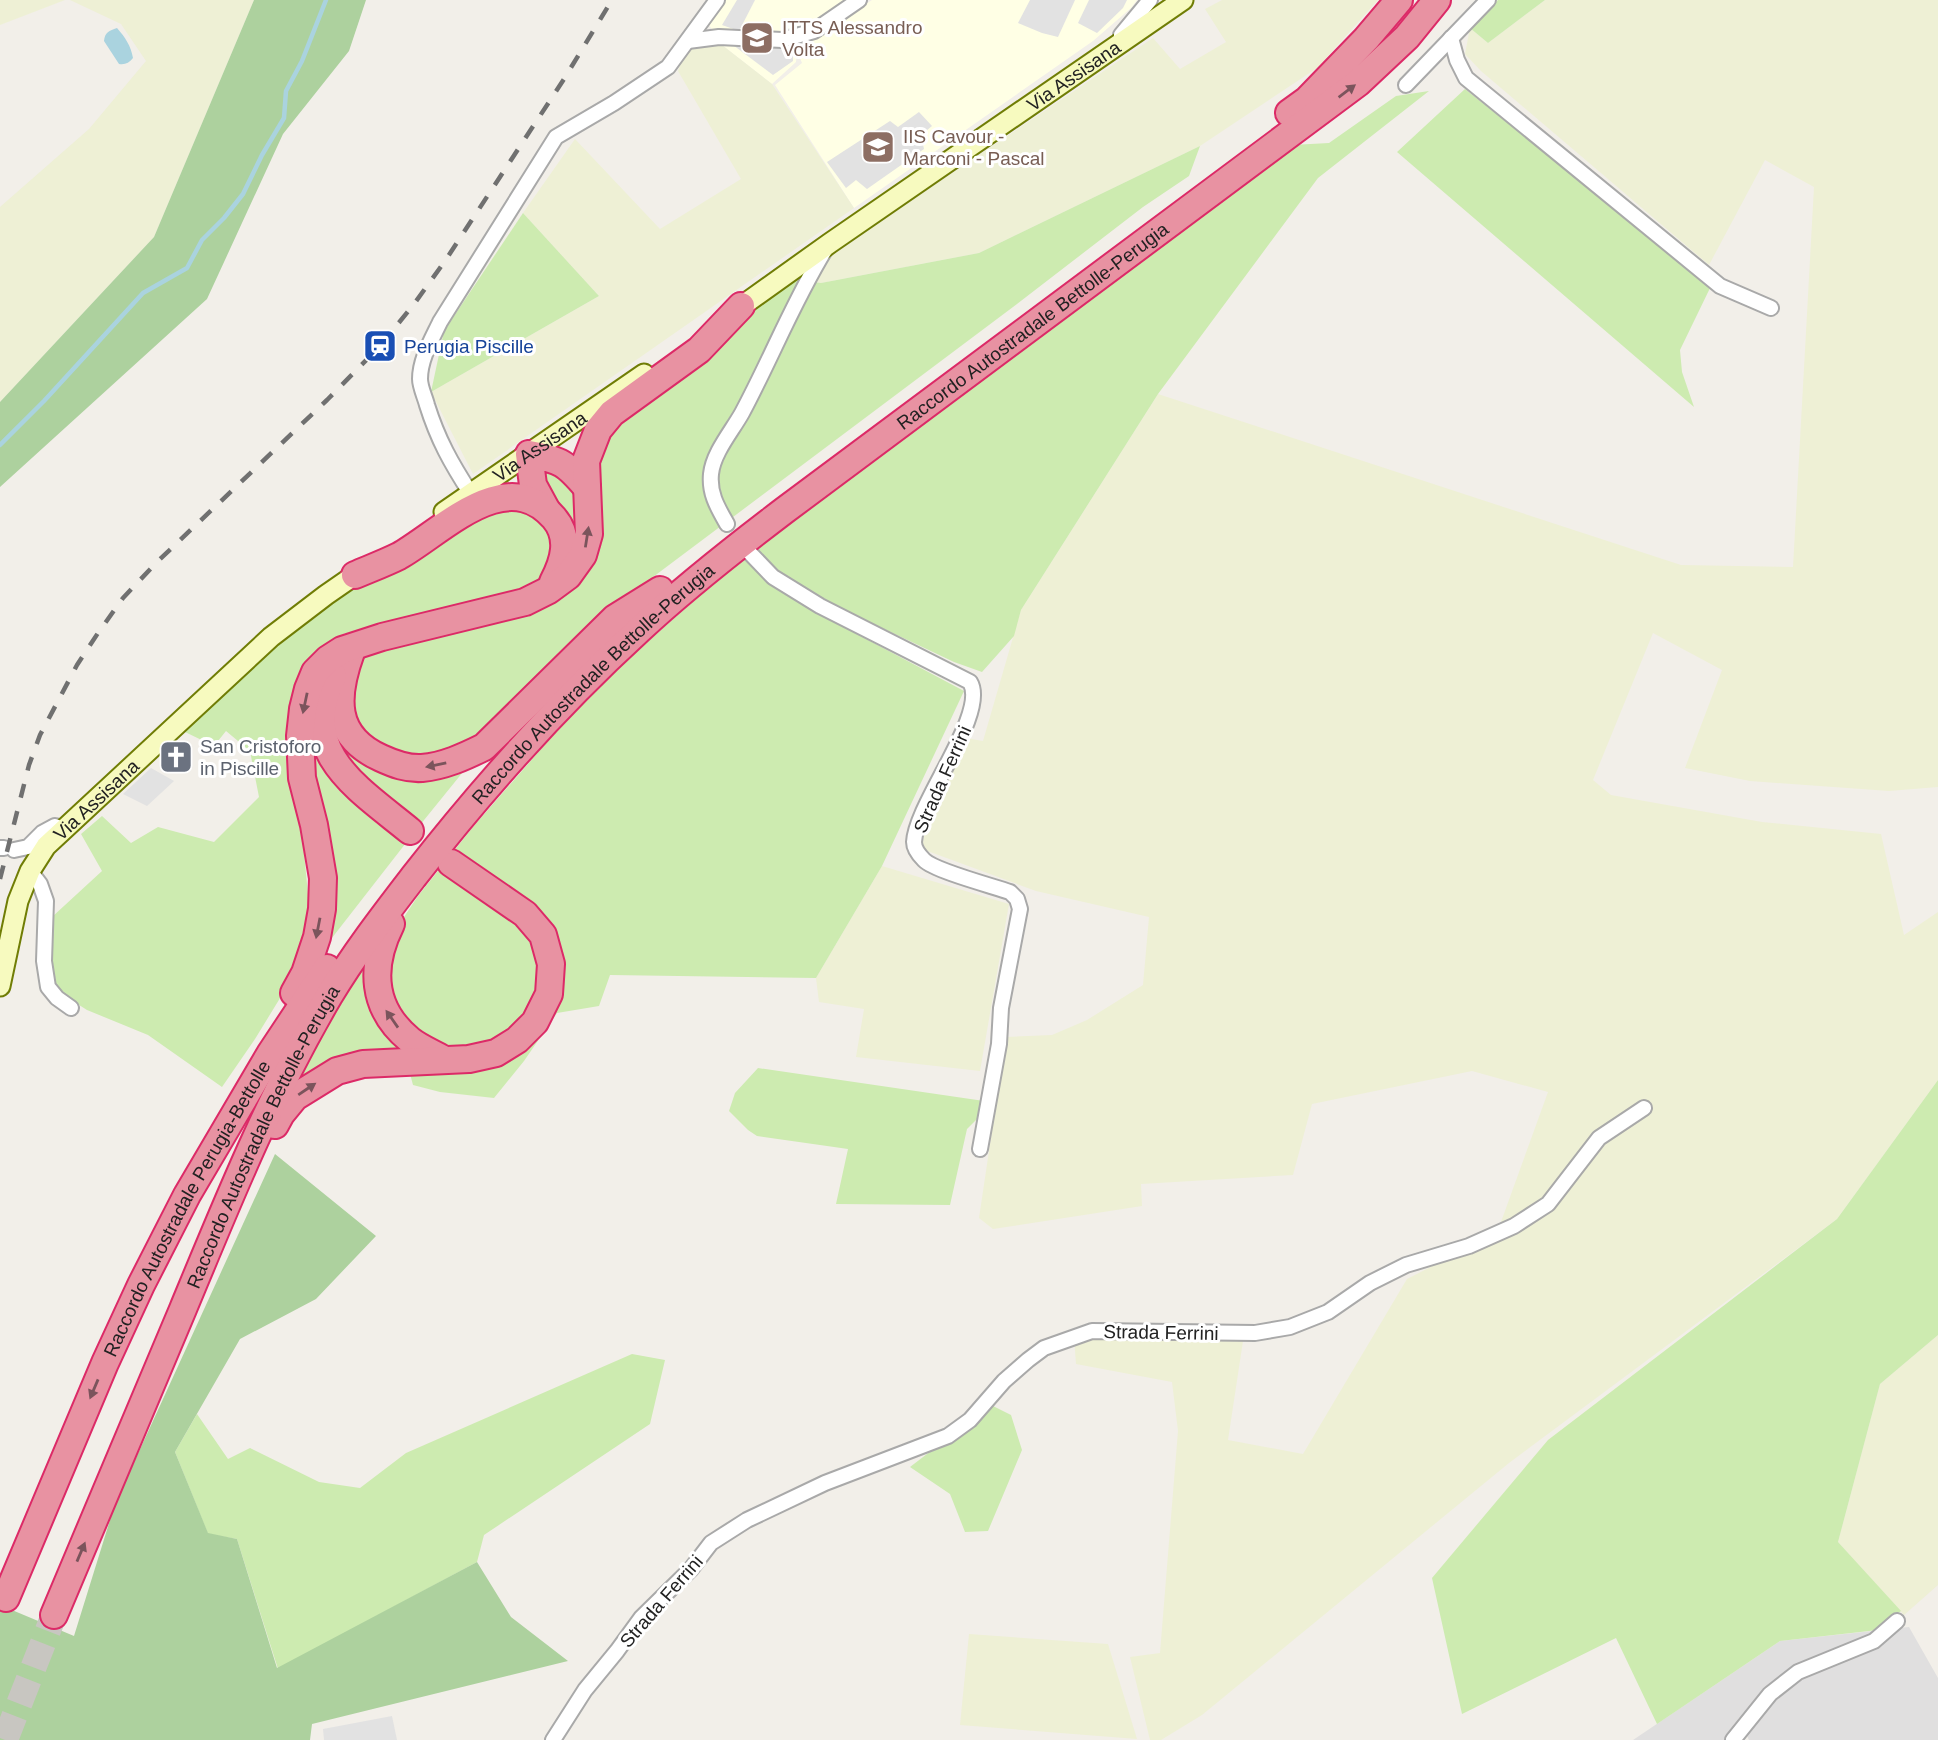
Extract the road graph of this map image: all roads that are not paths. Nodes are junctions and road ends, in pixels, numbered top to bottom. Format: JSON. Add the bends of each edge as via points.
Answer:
{"nodes":[{"id":1,"x":717,"y":0,"type":"edge"},
{"id":2,"x":859,"y":0,"type":"edge"},
{"id":3,"x":1150,"y":0,"type":"edge"},
{"id":4,"x":1183,"y":0,"type":"edge"},
{"id":5,"x":1399,"y":0,"type":"edge"},
{"id":6,"x":1437,"y":0,"type":"edge"},
{"id":7,"x":1488,"y":0,"type":"edge"},
{"id":8,"x":1451,"y":38,"type":"junction"},
{"id":9,"x":688,"y":41,"type":"junction"},
{"id":10,"x":1089,"y":65,"type":"junction"},
{"id":11,"x":1406,"y":85,"type":"dead end"},
{"id":12,"x":1169,"y":213,"type":"junction"},
{"id":13,"x":830,"y":243,"type":"junction"},
{"id":14,"x":741,"y":306,"type":"junction"},
{"id":15,"x":1771,"y":308,"type":"dead end"},
{"id":16,"x":947,"y":379,"type":"junction"},
{"id":17,"x":529,"y":454,"type":"junction"},
{"id":18,"x":587,"y":488,"type":"junction"},
{"id":19,"x":471,"y":494,"type":"junction"},
{"id":20,"x":546,"y":509,"type":"junction"},
{"id":21,"x":727,"y":524,"type":"dead end"},
{"id":22,"x":749,"y":552,"type":"dead end"},
{"id":23,"x":355,"y":575,"type":"junction"},
{"id":24,"x":549,"y":590,"type":"junction"},
{"id":25,"x":660,"y":590,"type":"junction"},
{"id":26,"x":358,"y":648,"type":"junction"},
{"id":27,"x":513,"y":758,"type":"junction"},
{"id":28,"x":63,"y":830,"type":"junction"},
{"id":29,"x":410,"y":831,"type":"dead end"},
{"id":30,"x":6,"y":848,"type":"edge"},
{"id":31,"x":451,"y":863,"type":"dead end"},
{"id":32,"x":30,"y":871,"type":"junction"},
{"id":33,"x":0,"y":986,"type":"edge"},
{"id":34,"x":71,"y":1008,"type":"dead end"},
{"id":35,"x":445,"y":1060,"type":"junction"},
{"id":36,"x":1644,"y":1108,"type":"dead end"},
{"id":37,"x":980,"y":1149,"type":"dead end"},
{"id":38,"x":187,"y":1195,"type":"junction"},
{"id":39,"x":151,"y":1385,"type":"junction"},
{"id":40,"x":6,"y":1598,"type":"dead end"},
{"id":41,"x":54,"y":1615,"type":"tunnel mouth"},
{"id":42,"x":1897,"y":1621,"type":"dead end"},
{"id":43,"x":553,"y":1740,"type":"edge"},
{"id":44,"x":1733,"y":1740,"type":"edge"}],
"edges":[{"from":1,"to":9,"type":"street"},
{"from":2,"to":9,"type":"street","via":[[814,31],[782,40],[719,37]]},
{"from":3,"to":10,"type":"street"},
{"from":4,"to":10,"type":"main road","name":"Via Assisana"},
{"from":5,"to":12,"type":"highway","name":"Raccordo Autostradale Perugia-Bettolle","via":[[1307,100]]},
{"from":12,"to":6,"type":"highway","name":"Raccordo Autostradale Bettolle-Perugia","one_way":true,"via":[[1358,83],[1407,37]]},
{"from":7,"to":8,"type":"street"},
{"from":8,"to":11,"type":"street"},
{"from":8,"to":15,"type":"street","via":[[1466,78],[1720,286]]},
{"from":9,"to":19,"type":"street","via":[[668,67],[556,137],[428,348],[420,381],[435,430]]},
{"from":10,"to":13,"type":"main road","name":"Via Assisana"},
{"from":12,"to":16,"type":"highway","name":"Raccordo Autostradale Perugia-Bettolle"},
{"from":13,"to":14,"type":"main road","name":"Via Assisana"},
{"from":13,"to":21,"type":"street","via":[[710,474],[712,497]]},
{"from":14,"to":17,"type":"main road","name":"Via Assisana"},
{"from":14,"to":18,"type":"highway","via":[[699,350],[612,414],[598,430],[586,461]]},
{"from":16,"to":25,"type":"highway","name":"Raccordo Autostradale Perugia-Bettolle","via":[[715,543]]},
{"from":16,"to":27,"type":"highway","name":"Raccordo Autostradale Bettolle-Perugia","via":[[639,629]]},
{"from":17,"to":18,"type":"highway","via":[[570,468]]},
{"from":17,"to":19,"type":"main road","name":"Via Assisana"},
{"from":17,"to":20,"type":"highway","via":[[533,485]]},
{"from":24,"to":18,"type":"highway","one_way":true,"via":[[568,576],[583,555],[589,534]]},
{"from":19,"to":23,"type":"main road","name":"Via Assisana"},
{"from":20,"to":23,"type":"highway","via":[[526,499],[488,500],[398,556]]},
{"from":20,"to":24,"type":"highway","via":[[565,537],[561,566]]},
{"from":22,"to":37,"type":"street","name":"Strada Ferrini","via":[[774,577],[820,606],[970,682],[974,689],[972,712],[920,819],[914,841],[926,863],[1010,892],[1020,909]]},
{"from":23,"to":28,"type":"main road","name":"Via Assisana","via":[[271,638]]},
{"from":24,"to":26,"type":"highway","via":[[525,602],[382,637]]},
{"from":25,"to":26,"type":"highway","one_way":true,"via":[[615,618],[484,747],[440,765],[401,767],[353,740],[345,726],[341,701],[343,675]]},
{"from":25,"to":38,"type":"highway","name":"Raccordo Autostradale Perugia-Bettolle","via":[[537,707],[436,822],[317,982]]},
{"from":26,"to":29,"type":"highway","via":[[336,670],[326,689],[322,732],[337,767],[349,781]]},
{"from":26,"to":38,"type":"highway","one_way":true,"via":[[342,650],[315,672],[303,709],[302,778],[323,878],[317,937],[306,973],[214,1131]]},
{"from":35,"to":27,"type":"highway","one_way":true,"via":[[412,1042],[381,1003],[379,952],[390,925],[481,810]]},
{"from":27,"to":39,"type":"highway","name":"Raccordo Autostradale Bettolle-Perugia","via":[[443,839],[330,995],[265,1116]]},
{"from":28,"to":30,"type":"street","via":[[55,826],[29,847]]},
{"from":28,"to":32,"type":"main road","name":"Via Assisana"},
{"from":31,"to":35,"type":"highway","via":[[525,914],[543,935],[551,964],[549,994],[535,1022],[517,1040],[496,1053]]},
{"from":32,"to":33,"type":"main road","name":"Via Assisana","via":[[18,901]]},
{"from":32,"to":34,"type":"street","via":[[46,901],[48,987]]},
{"from":39,"to":35,"type":"highway","one_way":true,"via":[[179,1340],[245,1185],[281,1114],[295,1097],[337,1071],[363,1064]]},
{"from":36,"to":43,"type":"street","name":"Strada Ferrini","via":[[1600,1138],[1548,1204],[1514,1226],[1469,1246],[1406,1265],[1328,1312],[1255,1334],[1092,1331],[1044,1348],[948,1436],[825,1483],[747,1520],[711,1543],[640,1618]]},
{"from":38,"to":40,"type":"highway","name":"Raccordo Autostradale Perugia-Bettolle","one_way":true,"via":[[105,1363]]},
{"from":41,"to":39,"type":"highway","name":"Raccordo Autostradale Bettolle-Perugia","one_way":true},
{"from":42,"to":44,"type":"street","via":[[1874,1641],[1798,1672],[1770,1694]]}]}
